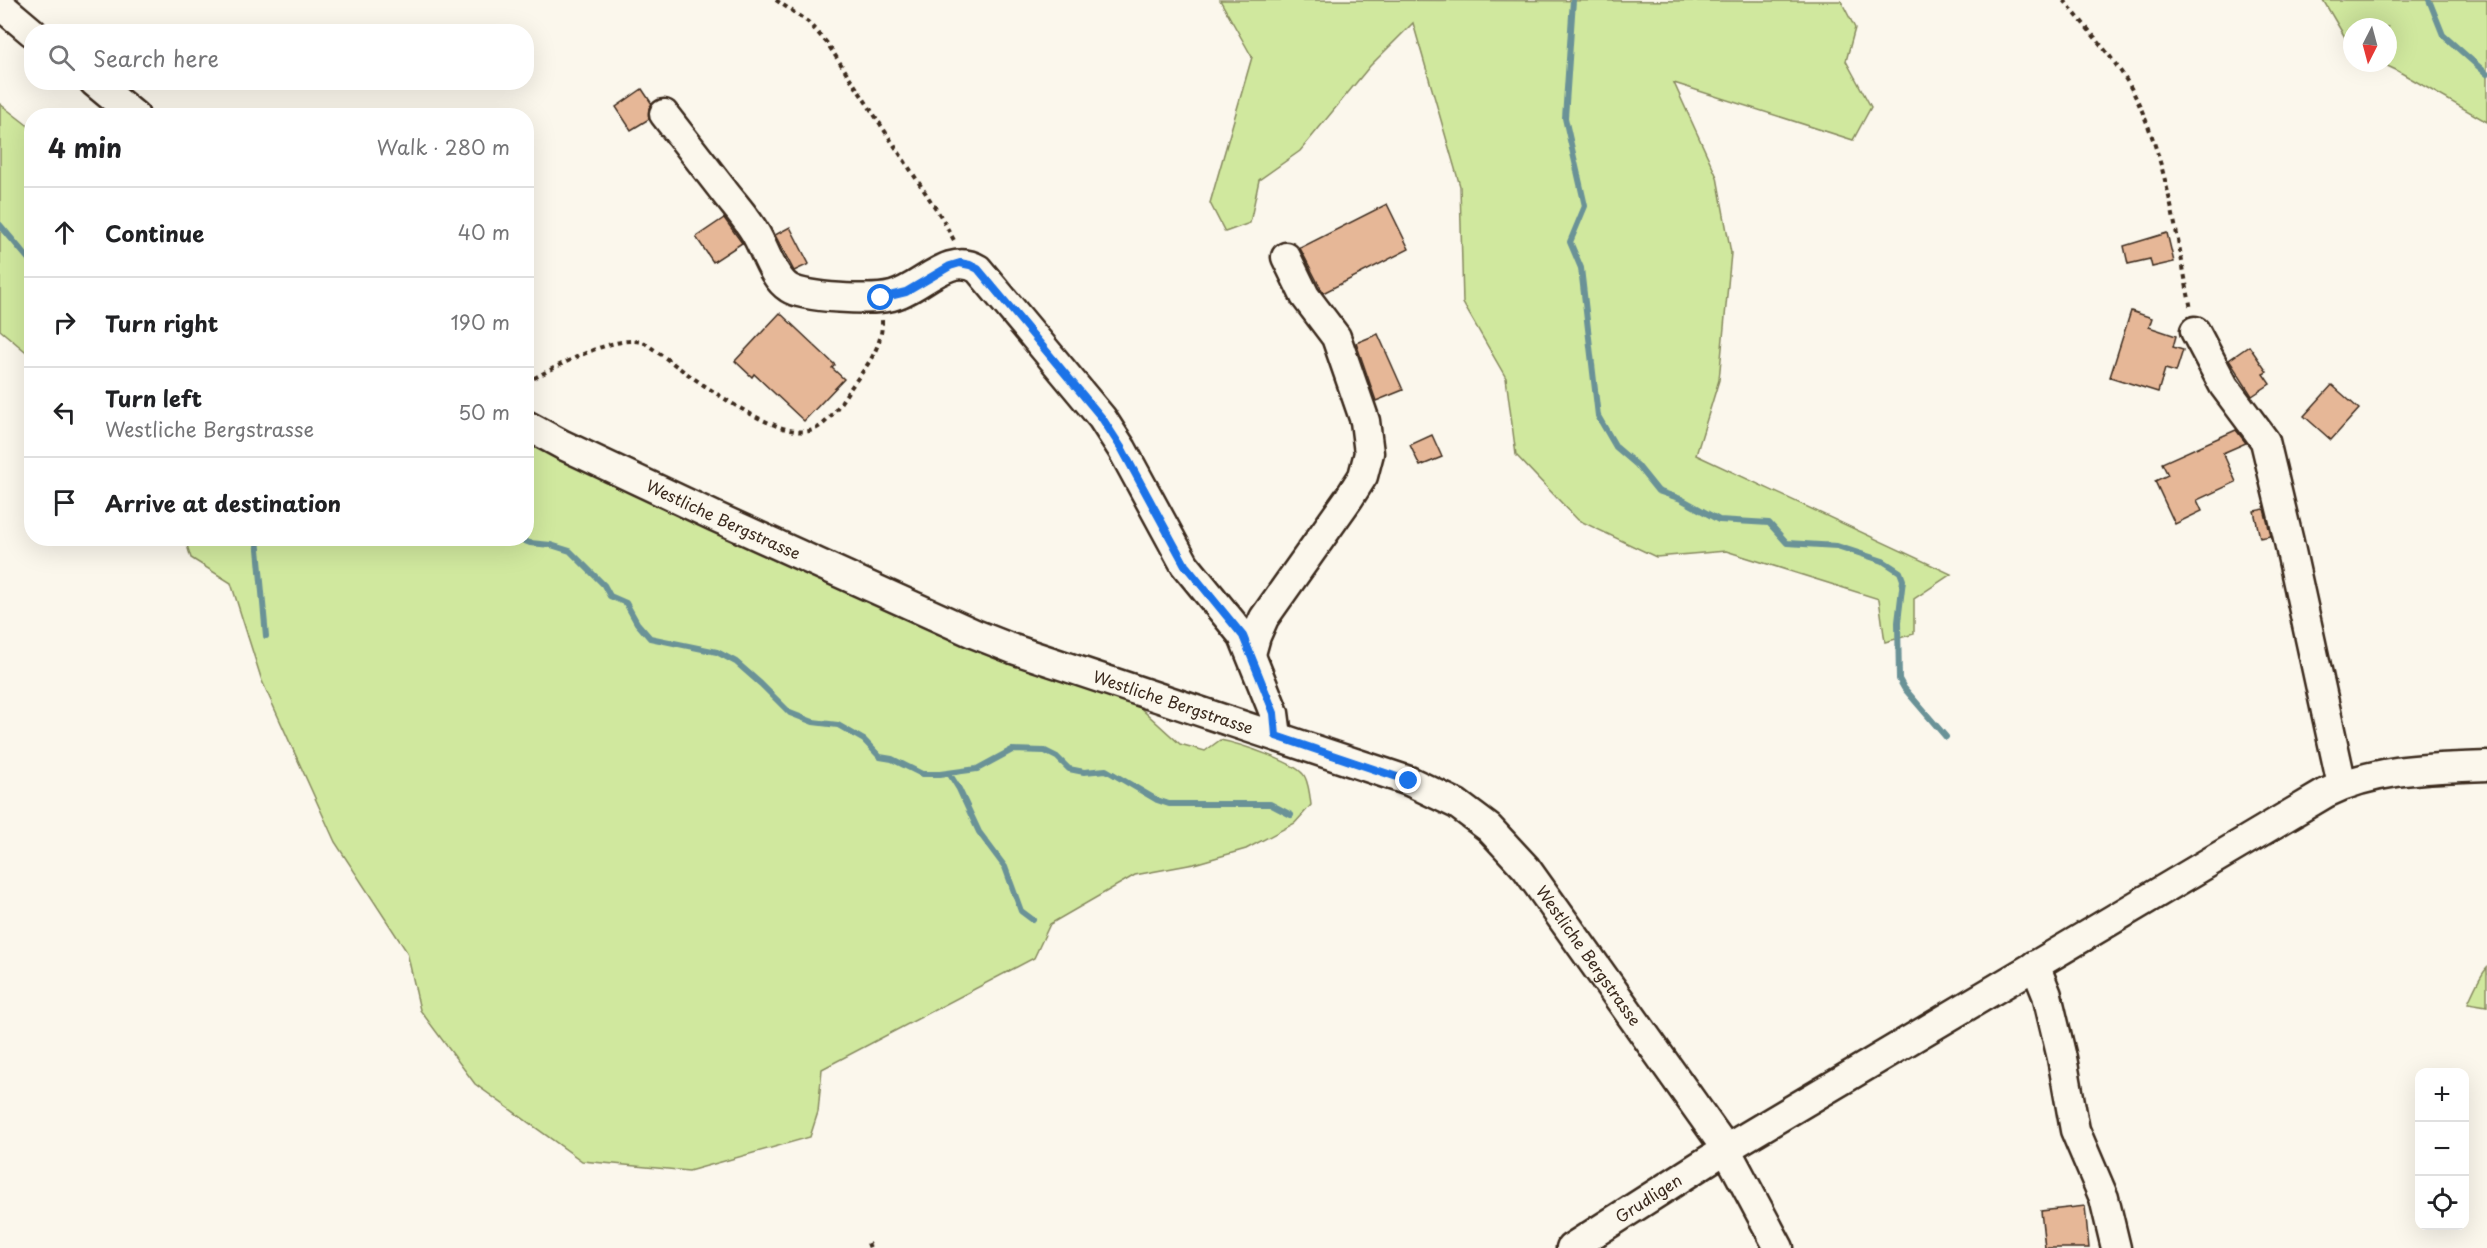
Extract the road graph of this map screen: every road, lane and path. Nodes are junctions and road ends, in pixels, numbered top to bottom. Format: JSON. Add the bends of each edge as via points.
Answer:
{"nodes":[{"id":1,"x":776,"y":0,"type":"edge"},
{"id":2,"x":2064,"y":0,"type":"edge"},
{"id":3,"x":0,"y":5,"type":"edge"},
{"id":4,"x":24,"y":25,"type":"edge"},
{"id":5,"x":104,"y":90,"type":"edge"},
{"id":6,"x":125,"y":108,"type":"edge"},
{"id":7,"x":664,"y":114,"type":"dead end"},
{"id":8,"x":1286,"y":257,"type":"dead end"},
{"id":9,"x":960,"y":263,"type":"junction"},
{"id":10,"x":881,"y":298,"type":"junction"},
{"id":11,"x":2195,"y":331,"type":"joint"},
{"id":12,"x":534,"y":378,"type":"edge"},
{"id":13,"x":534,"y":429,"type":"edge"},
{"id":14,"x":1251,"y":654,"type":"junction"},
{"id":15,"x":1276,"y":736,"type":"junction"},
{"id":16,"x":2487,"y":766,"type":"edge"},
{"id":17,"x":2342,"y":785,"type":"junction"},
{"id":18,"x":2035,"y":965,"type":"junction"},
{"id":19,"x":1726,"y":1149,"type":"junction"},
{"id":20,"x":1571,"y":1248,"type":"edge"},
{"id":21,"x":1779,"y":1248,"type":"edge"},
{"id":22,"x":2116,"y":1248,"type":"edge"}],
"edges":[{"from":1,"to":9,"type":"path","via":[[808,22],[827,43],[940,214],[958,248]]},
{"from":2,"to":11,"type":"path","via":[[2129,86],[2147,120],[2160,158]]},
{"from":3,"to":4,"type":"street"},
{"from":5,"to":6,"type":"street"},
{"from":7,"to":10,"type":"street","via":[[756,232],[786,287],[813,295]]},
{"from":8,"to":14,"type":"street","via":[[1305,296],[1336,337],[1365,421],[1369,453],[1363,476],[1349,498],[1264,618]]},
{"from":9,"to":10,"type":"street","via":[[906,292]]},
{"from":9,"to":14,"type":"street","via":[[978,269],[1102,418],[1185,565],[1243,636]]},
{"from":10,"to":12,"type":"path","via":[[882,330],[875,354],[830,418],[807,431],[789,430],[740,409],[635,340],[609,344]]},
{"from":11,"to":17,"type":"street","via":[[2224,386],[2265,441]]},
{"from":13,"to":15,"type":"street","name":"Westliche Bergstrasse","via":[[714,516],[975,634]]},
{"from":14,"to":15,"type":"street","via":[[1274,713]]},
{"from":15,"to":19,"type":"street","name":"Westliche Bergstrasse","via":[[1409,781],[1457,804],[1489,828],[1526,868]]},
{"from":16,"to":17,"type":"street","name":"Grudligen","via":[[2386,773]]},
{"from":17,"to":18,"type":"street","name":"Grudligen"},
{"from":18,"to":19,"type":"street","name":"Grudligen"},
{"from":18,"to":22,"type":"street","via":[[2062,1058],[2075,1130],[2104,1198]]},
{"from":19,"to":20,"type":"street","name":"Grudligen"},
{"from":19,"to":21,"type":"street","name":"Westliche Bergstrasse"}]}
